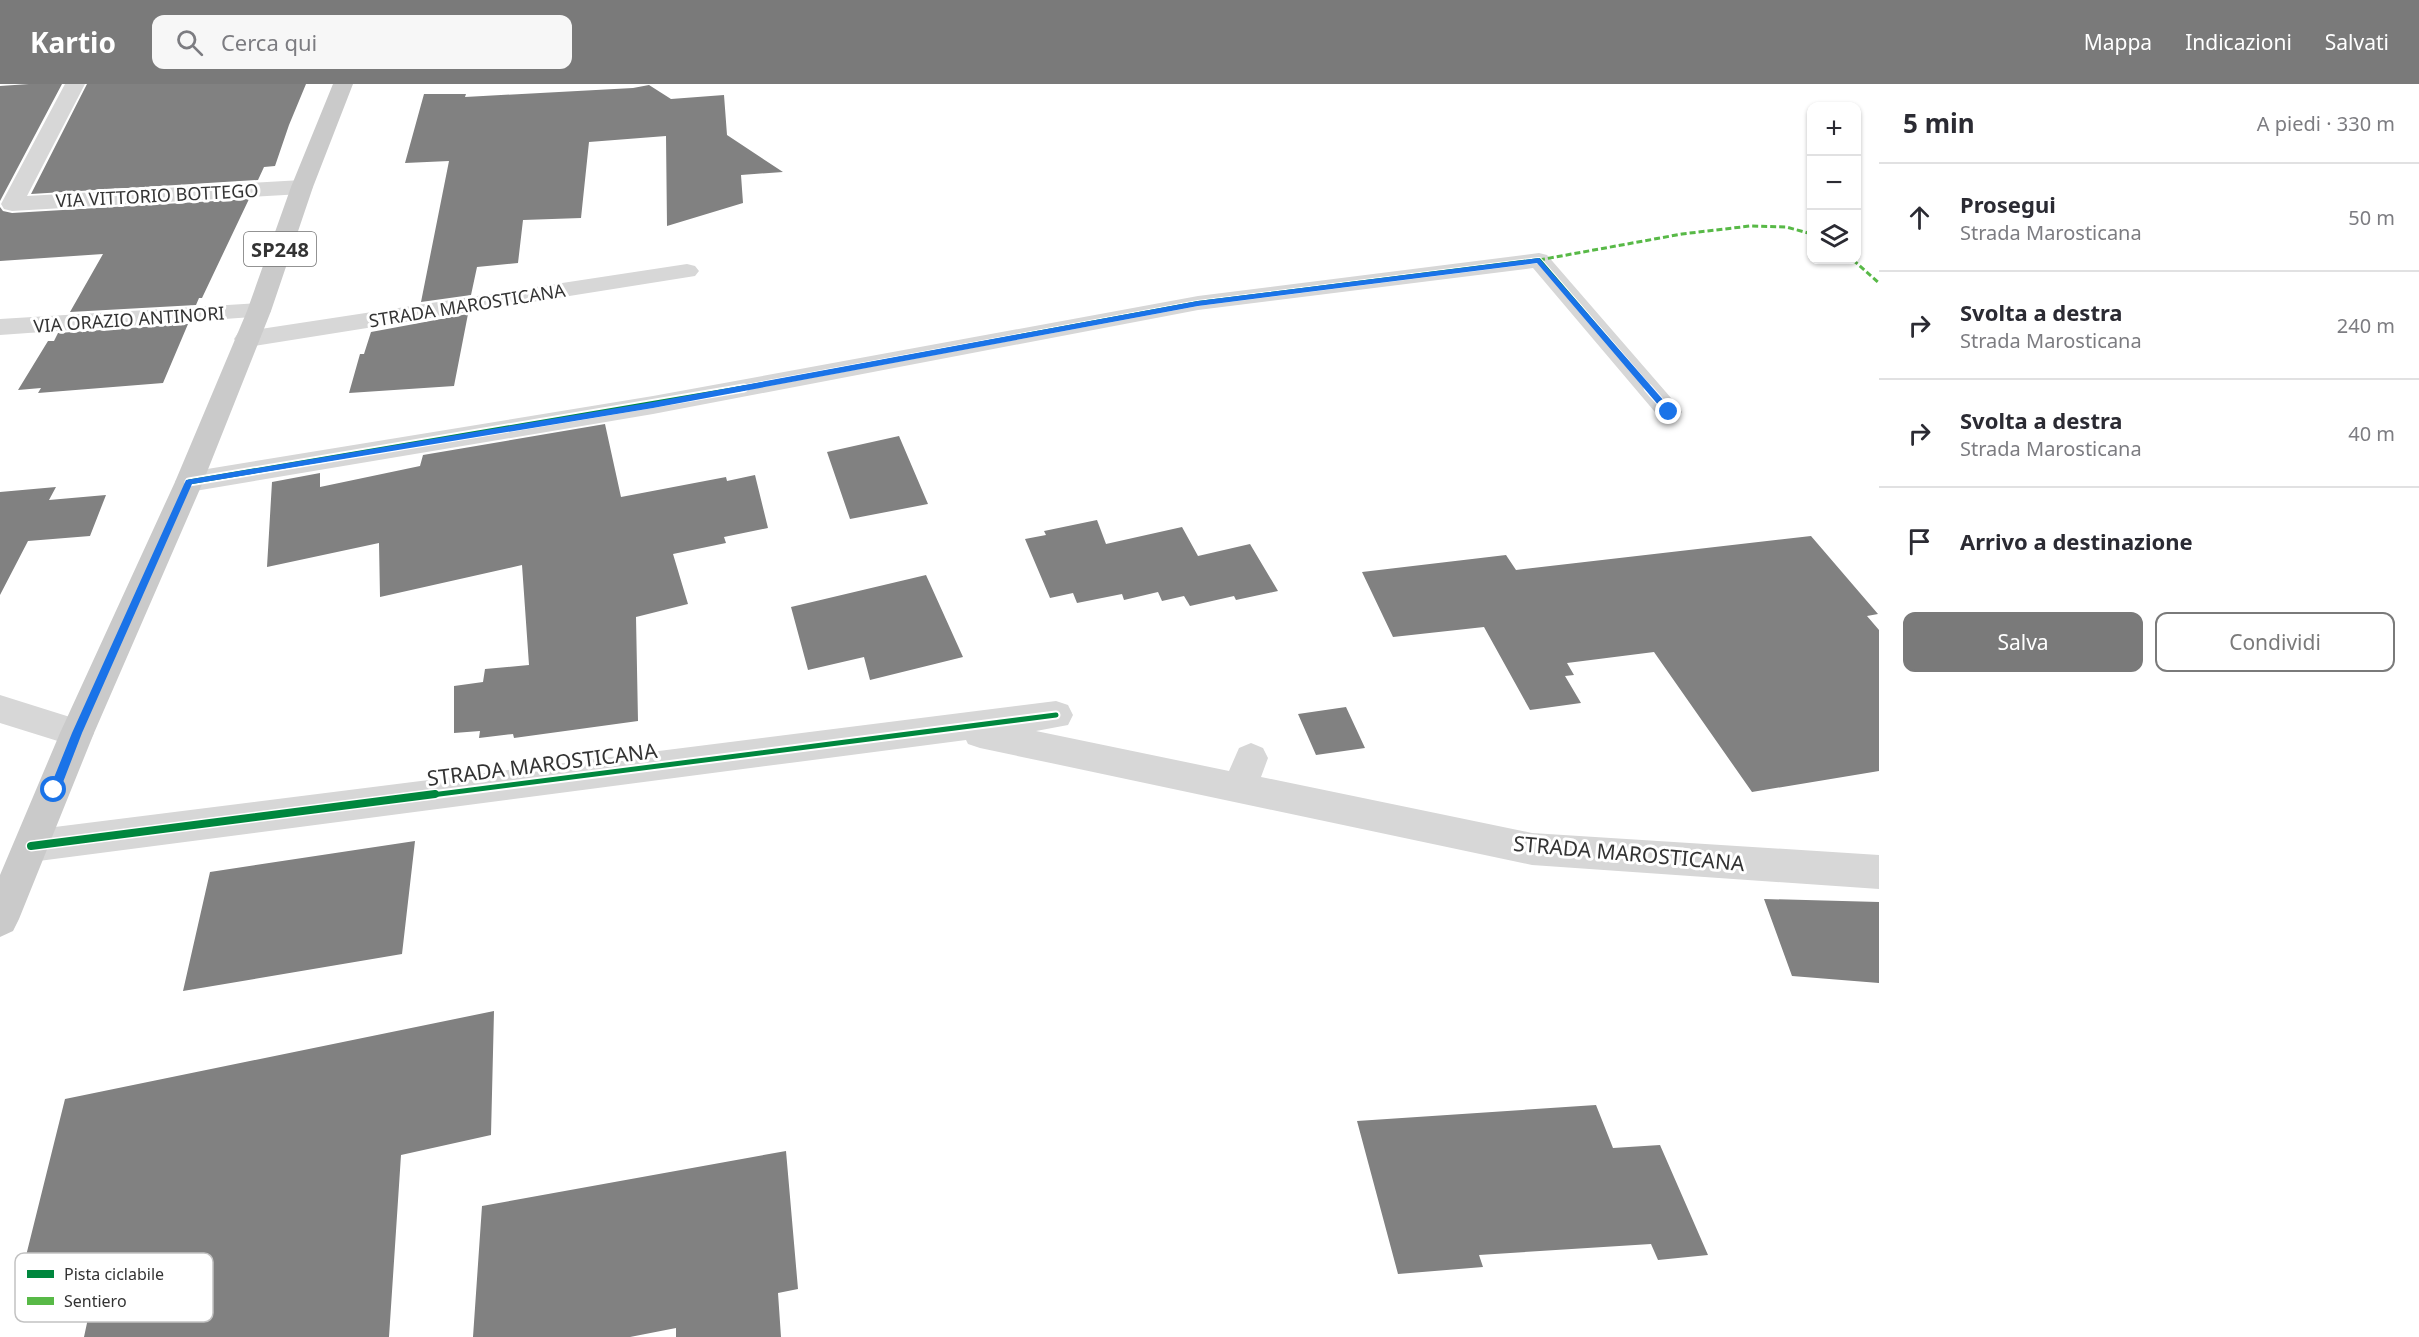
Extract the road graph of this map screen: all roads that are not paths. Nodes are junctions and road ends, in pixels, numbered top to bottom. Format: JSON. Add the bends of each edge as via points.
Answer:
{"nodes":[{"id":1,"x":75,"y":84,"type":"edge"},
{"id":2,"x":344,"y":84,"type":"edge"},
{"id":3,"x":302,"y":187,"type":"junction"},
{"id":4,"x":6,"y":205,"type":"edge"},
{"id":5,"x":687,"y":271,"type":"dead end"},
{"id":6,"x":259,"y":311,"type":"junction"},
{"id":7,"x":0,"y":327,"type":"edge"},
{"id":8,"x":247,"y":339,"type":"junction"},
{"id":9,"x":1669,"y":412,"type":"dead end"},
{"id":10,"x":189,"y":482,"type":"junction"},
{"id":11,"x":0,"y":710,"type":"edge"},
{"id":12,"x":1056,"y":715,"type":"dead end"},
{"id":13,"x":955,"y":728,"type":"junction"},
{"id":14,"x":77,"y":733,"type":"junction"},
{"id":15,"x":31,"y":846,"type":"junction"},
{"id":16,"x":1879,"y":872,"type":"edge"},
{"id":17,"x":0,"y":919,"type":"edge"}],
"edges":[{"from":1,"to":4,"type":"street","name":"VIA VITTORIO BOTTEGO"},
{"from":2,"to":3,"type":"main road","number":"SP248"},
{"from":3,"to":4,"type":"street","name":"VIA VITTORIO BOTTEGO"},
{"from":3,"to":6,"type":"main road","number":"SP248"},
{"from":5,"to":8,"type":"street","name":"STRADA MAROSTICANA"},
{"from":6,"to":7,"type":"street","name":"VIA ORAZIO ANTINORI"},
{"from":6,"to":8,"type":"main road","number":"SP248"},
{"from":8,"to":10,"type":"main road","number":"SP248"},
{"from":9,"to":10,"type":"street","via":[[1539,260],[1198,303],[653,405]]},
{"from":10,"to":14,"type":"main road","number":"SP248"},
{"from":11,"to":14,"type":"street"},
{"from":12,"to":13,"type":"street","name":"STRADA MAROSTICANA"},
{"from":13,"to":15,"type":"street","name":"STRADA MAROSTICANA"},
{"from":13,"to":16,"type":"street","name":"STRADA MAROSTICANA","via":[[1245,773],[1532,849]]},
{"from":14,"to":15,"type":"main road","number":"SP248"},
{"from":15,"to":17,"type":"main road","number":"SP248"}]}
